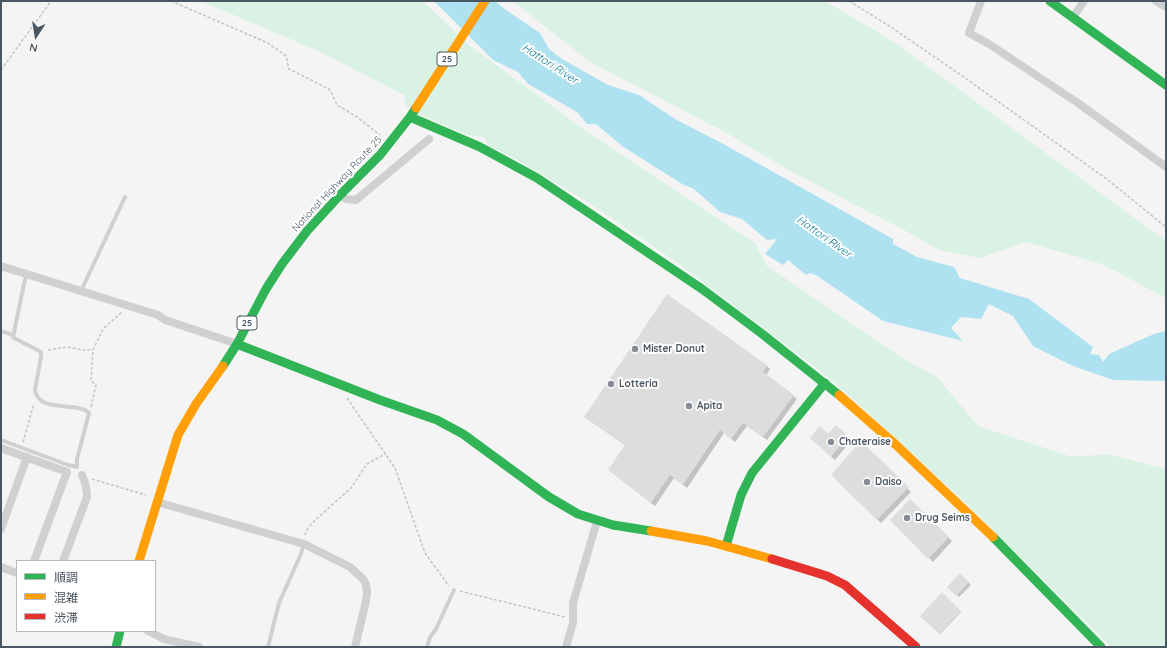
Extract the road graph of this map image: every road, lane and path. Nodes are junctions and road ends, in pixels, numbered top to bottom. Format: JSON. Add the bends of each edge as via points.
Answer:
{"nodes":[{"id":1,"x":51,"y":1,"type":"edge"},
{"id":2,"x":171,"y":1,"type":"edge"},
{"id":3,"x":485,"y":1,"type":"edge"},
{"id":4,"x":849,"y":1,"type":"edge"},
{"id":5,"x":981,"y":1,"type":"edge"},
{"id":6,"x":1050,"y":1,"type":"edge"},
{"id":7,"x":1084,"y":1,"type":"edge"},
{"id":8,"x":1156,"y":1,"type":"edge"},
{"id":9,"x":1166,"y":7,"type":"edge"},
{"id":10,"x":1073,"y":17,"type":"junction"},
{"id":11,"x":1,"y":70,"type":"edge"},
{"id":12,"x":1166,"y":84,"type":"edge"},
{"id":13,"x":410,"y":118,"type":"junction"},
{"id":14,"x":429,"y":139,"type":"dead end"},
{"id":15,"x":390,"y":142,"type":"junction"},
{"id":16,"x":1166,"y":167,"type":"edge"},
{"id":17,"x":340,"y":195,"type":"junction"},
{"id":18,"x":125,"y":197,"type":"dead end"},
{"id":19,"x":1166,"y":227,"type":"edge"},
{"id":20,"x":1,"y":266,"type":"edge"},
{"id":21,"x":27,"y":274,"type":"junction"},
{"id":22,"x":80,"y":291,"type":"junction"},
{"id":23,"x":129,"y":306,"type":"junction"},
{"id":24,"x":1,"y":331,"type":"edge"},
{"id":25,"x":12,"y":335,"type":"junction"},
{"id":26,"x":237,"y":344,"type":"junction"},
{"id":27,"x":93,"y":350,"type":"junction"},
{"id":28,"x":41,"y":352,"type":"junction"},
{"id":29,"x":825,"y":383,"type":"junction"},
{"id":30,"x":343,"y":386,"type":"junction"},
{"id":31,"x":38,"y":397,"type":"junction"},
{"id":32,"x":86,"y":411,"type":"junction"},
{"id":33,"x":1,"y":440,"type":"edge"},
{"id":34,"x":22,"y":447,"type":"junction"},
{"id":35,"x":1,"y":448,"type":"edge"},
{"id":36,"x":385,"y":454,"type":"junction"},
{"id":37,"x":27,"y":457,"type":"junction"},
{"id":38,"x":82,"y":475,"type":"joint"},
{"id":39,"x":157,"y":500,"type":"junction"},
{"id":40,"x":597,"y":521,"type":"junction"},
{"id":41,"x":1,"y":529,"type":"edge"},
{"id":42,"x":304,"y":544,"type":"junction"},
{"id":43,"x":726,"y":546,"type":"junction"},
{"id":44,"x":34,"y":560,"type":"edge"},
{"id":45,"x":63,"y":560,"type":"edge"},
{"id":46,"x":139,"y":560,"type":"edge"},
{"id":47,"x":1,"y":567,"type":"edge"},
{"id":48,"x":16,"y":573,"type":"edge"},
{"id":49,"x":454,"y":590,"type":"junction"},
{"id":50,"x":573,"y":623,"type":"junction"},
{"id":51,"x":120,"y":632,"type":"edge"},
{"id":52,"x":150,"y":632,"type":"edge"},
{"id":53,"x":116,"y":647,"type":"edge"},
{"id":54,"x":200,"y":647,"type":"edge"},
{"id":55,"x":268,"y":647,"type":"edge"},
{"id":56,"x":355,"y":647,"type":"edge"},
{"id":57,"x":427,"y":647,"type":"edge"},
{"id":58,"x":566,"y":647,"type":"edge"},
{"id":59,"x":916,"y":647,"type":"edge"},
{"id":60,"x":1101,"y":647,"type":"edge"}],
"edges":[{"from":1,"to":11,"type":"path"},
{"from":2,"to":15,"type":"path","via":[[268,43],[286,56],[289,68],[329,89],[337,105]]},
{"from":3,"to":13,"type":"main road","name":"National Highway Route 25","number":"25"},
{"from":4,"to":19,"type":"path","via":[[968,80],[1108,180]]},
{"from":5,"to":16,"type":"street","via":[[969,33],[1072,99]]},
{"from":6,"to":10,"type":"main road"},
{"from":7,"to":10,"type":"street"},
{"from":8,"to":9,"type":"street"},
{"from":10,"to":12,"type":"main road"},
{"from":13,"to":15,"type":"main road","name":"National Highway Route 25","number":"25"},
{"from":13,"to":29,"type":"main road","via":[[480,147],[553,187],[702,289]]},
{"from":14,"to":17,"type":"street","via":[[356,200],[346,199]]},
{"from":15,"to":17,"type":"main road","name":"National Highway Route 25","number":"25"},
{"from":17,"to":26,"type":"main road","name":"National Highway Route 25","number":"25","via":[[307,231],[282,264]]},
{"from":18,"to":22,"type":"lane"},
{"from":20,"to":21,"type":"street"},
{"from":21,"to":22,"type":"street"},
{"from":21,"to":25,"type":"lane"},
{"from":22,"to":23,"type":"street"},
{"from":23,"to":26,"type":"street"},
{"from":23,"to":27,"type":"path","via":[[103,329]]},
{"from":24,"to":25,"type":"lane"},
{"from":25,"to":28,"type":"lane"},
{"from":26,"to":30,"type":"main road"},
{"from":26,"to":39,"type":"main road","name":"National Highway Route 25","number":"25","via":[[178,435]]},
{"from":27,"to":28,"type":"path","via":[[68,347]]},
{"from":27,"to":32,"type":"path","via":[[91,381],[96,385],[90,411]]},
{"from":28,"to":31,"type":"lane","via":[[35,390]]},
{"from":29,"to":43,"type":"main road","via":[[752,473],[741,495]]},
{"from":29,"to":60,"type":"main road","via":[[973,517]]},
{"from":30,"to":36,"type":"path","via":[[342,391]]},
{"from":30,"to":40,"type":"main road","via":[[422,414],[451,428],[555,501]]},
{"from":31,"to":32,"type":"lane","via":[[47,404]]},
{"from":31,"to":34,"type":"path"},
{"from":32,"to":34,"type":"lane","via":[[89,413],[77,467]]},
{"from":33,"to":34,"type":"lane"},
{"from":35,"to":37,"type":"street"},
{"from":36,"to":42,"type":"path","via":[[367,464],[351,488],[308,528]]},
{"from":36,"to":49,"type":"path","via":[[398,473],[425,553]]},
{"from":37,"to":41,"type":"street"},
{"from":37,"to":44,"type":"street","via":[[67,472]]},
{"from":38,"to":39,"type":"path"},
{"from":38,"to":45,"type":"street","via":[[87,497]]},
{"from":39,"to":42,"type":"street"},
{"from":39,"to":46,"type":"main road","name":"National Highway Route 25","number":"25"},
{"from":40,"to":43,"type":"main road"},
{"from":40,"to":50,"type":"street","via":[[573,603]]},
{"from":42,"to":55,"type":"lane","via":[[279,603]]},
{"from":42,"to":56,"type":"street","via":[[357,572],[366,584],[366,601]]},
{"from":43,"to":59,"type":"main road","via":[[818,572],[841,582]]},
{"from":47,"to":48,"type":"street"},
{"from":49,"to":50,"type":"path","via":[[564,617]]},
{"from":49,"to":57,"type":"lane"},
{"from":50,"to":58,"type":"street"},
{"from":51,"to":53,"type":"main road"},
{"from":52,"to":54,"type":"street","via":[[164,639]]}]}
